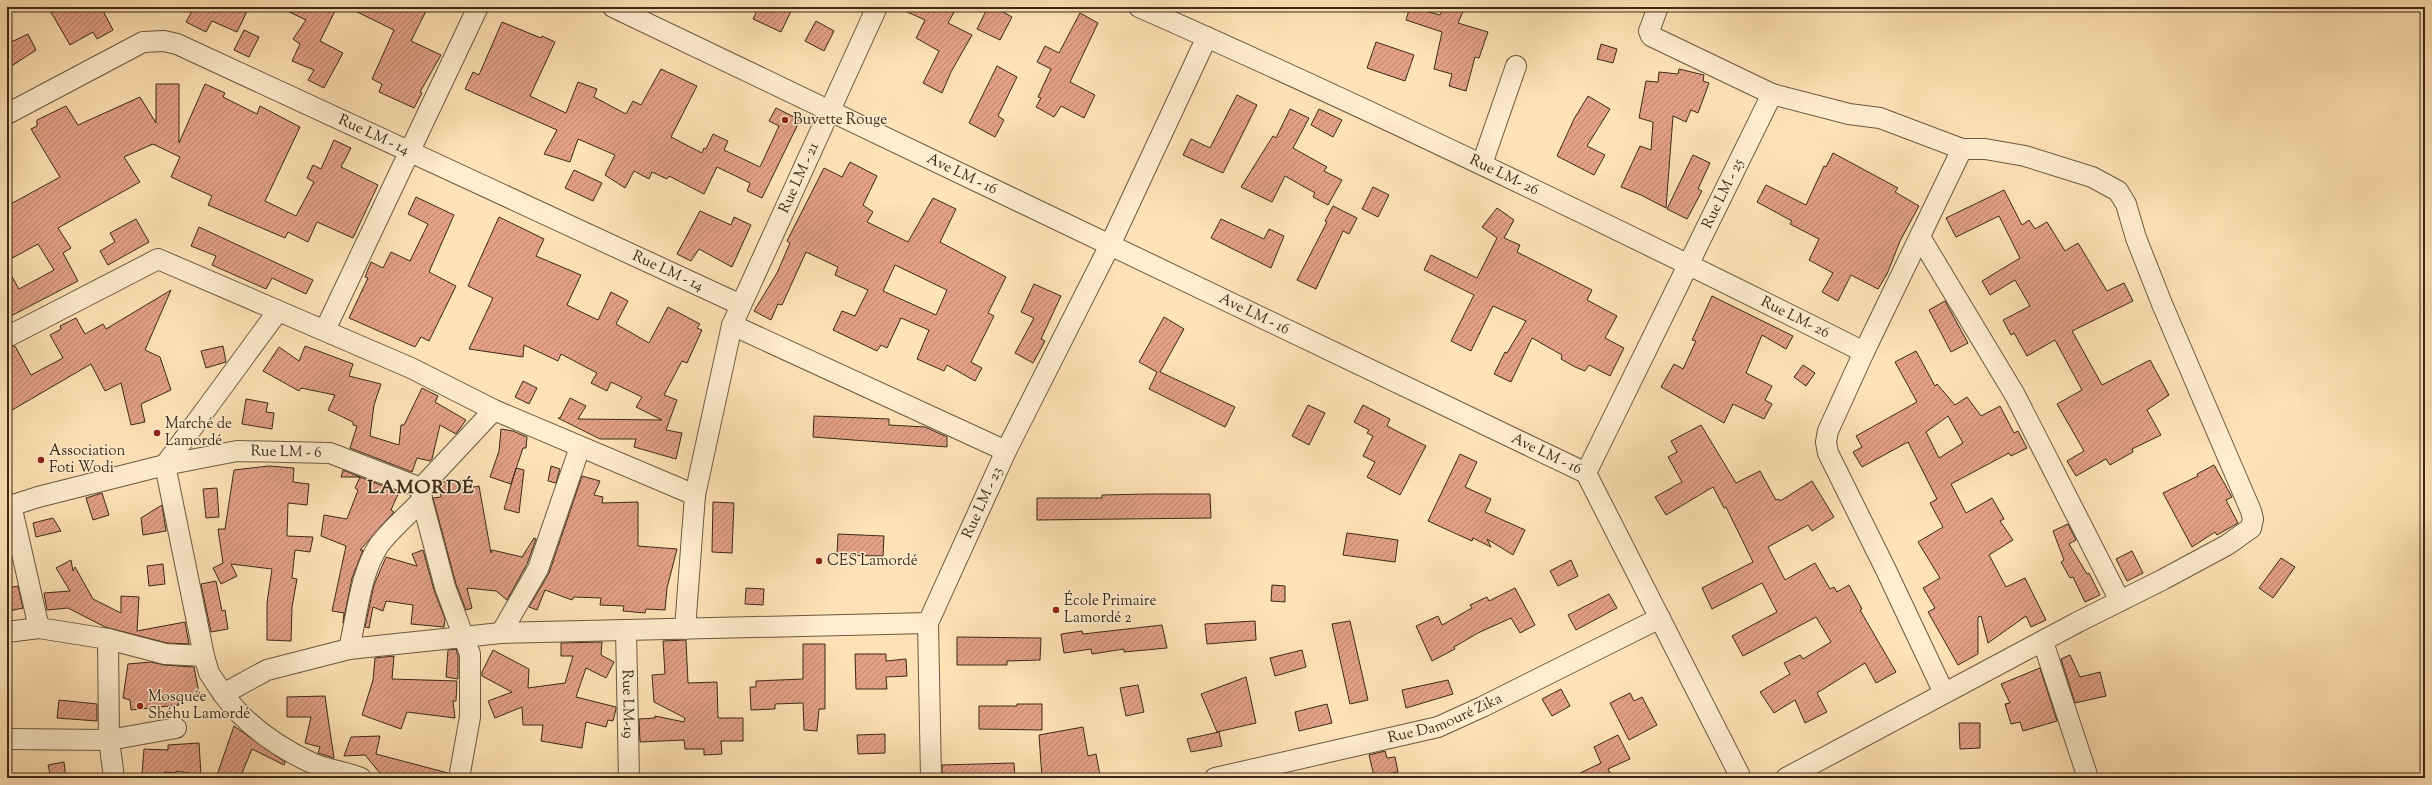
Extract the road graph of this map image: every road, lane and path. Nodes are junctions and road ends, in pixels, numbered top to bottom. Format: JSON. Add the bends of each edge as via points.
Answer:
{"nodes":[{"id":1,"x":478,"y":7,"type":"edge"},
{"id":2,"x":613,"y":7,"type":"edge"},
{"id":3,"x":877,"y":7,"type":"edge"},
{"id":4,"x":1139,"y":7,"type":"edge"},
{"id":5,"x":1658,"y":7,"type":"edge"},
{"id":6,"x":1207,"y":37,"type":"junction"},
{"id":7,"x":1516,"y":66,"type":"dead end"},
{"id":8,"x":1772,"y":94,"type":"junction"},
{"id":9,"x":828,"y":110,"type":"junction"},
{"id":10,"x":7,"y":114,"type":"edge"},
{"id":11,"x":1962,"y":149,"type":"junction"},
{"id":12,"x":410,"y":152,"type":"junction"},
{"id":13,"x":1482,"y":164,"type":"junction"},
{"id":14,"x":1920,"y":237,"type":"junction"},
{"id":15,"x":1110,"y":245,"type":"junction"},
{"id":16,"x":1688,"y":263,"type":"junction"},
{"id":17,"x":741,"y":305,"type":"junction"},
{"id":18,"x":278,"y":311,"type":"junction"},
{"id":19,"x":732,"y":325,"type":"junction"},
{"id":20,"x":325,"y":330,"type":"junction"},
{"id":21,"x":7,"y":337,"type":"edge"},
{"id":22,"x":1864,"y":352,"type":"junction"},
{"id":23,"x":494,"y":410,"type":"junction"},
{"id":24,"x":580,"y":447,"type":"junction"},
{"id":25,"x":1006,"y":451,"type":"junction"},
{"id":26,"x":165,"y":465,"type":"junction"},
{"id":27,"x":1586,"y":473,"type":"junction"},
{"id":28,"x":421,"y":494,"type":"junction"},
{"id":29,"x":695,"y":495,"type":"junction"},
{"id":30,"x":9,"y":506,"type":"edge"},
{"id":31,"x":2120,"y":601,"type":"junction"},
{"id":32,"x":1660,"y":618,"type":"junction"},
{"id":33,"x":928,"y":623,"type":"junction"},
{"id":34,"x":39,"y":628,"type":"junction"},
{"id":35,"x":685,"y":629,"type":"junction"},
{"id":36,"x":626,"y":630,"type":"junction"},
{"id":37,"x":7,"y":632,"type":"edge"},
{"id":38,"x":501,"y":633,"type":"junction"},
{"id":39,"x":463,"y":636,"type":"junction"},
{"id":40,"x":108,"y":639,"type":"junction"},
{"id":41,"x":2043,"y":642,"type":"junction"},
{"id":42,"x":349,"y":649,"type":"junction"},
{"id":43,"x":204,"y":656,"type":"junction"},
{"id":44,"x":1944,"y":693,"type":"junction"},
{"id":45,"x":222,"y":694,"type":"junction"},
{"id":46,"x":176,"y":728,"type":"dead end"},
{"id":47,"x":7,"y":739,"type":"edge"},
{"id":48,"x":109,"y":740,"type":"junction"},
{"id":49,"x":114,"y":778,"type":"edge"},
{"id":50,"x":361,"y":778,"type":"edge"},
{"id":51,"x":459,"y":778,"type":"edge"},
{"id":52,"x":629,"y":778,"type":"edge"},
{"id":53,"x":930,"y":778,"type":"edge"},
{"id":54,"x":1215,"y":778,"type":"edge"},
{"id":55,"x":1741,"y":778,"type":"edge"},
{"id":56,"x":1786,"y":778,"type":"edge"},
{"id":57,"x":2088,"y":778,"type":"edge"}],
"edges":[{"from":1,"to":12,"type":"street"},
{"from":2,"to":9,"type":"street","name":"Ave LM - 16"},
{"from":3,"to":9,"type":"street","name":"Rue LM - 21"},
{"from":4,"to":6,"type":"street","name":"Rue LM- 26"},
{"from":5,"to":8,"type":"street","via":[[1649,31],[1651,36]]},
{"from":6,"to":13,"type":"street","name":"Rue LM- 26"},
{"from":6,"to":15,"type":"street","name":"Rue LM - 23"},
{"from":7,"to":13,"type":"street"},
{"from":8,"to":11,"type":"street","via":[[1849,114],[1880,118]]},
{"from":8,"to":16,"type":"street","name":"Rue LM - 25"},
{"from":9,"to":15,"type":"street","name":"Ave LM - 16"},
{"from":9,"to":17,"type":"street","name":"Rue LM - 21"},
{"from":10,"to":12,"type":"street","name":"Rue LM - 14","via":[[143,42],[164,41],[177,44]]},
{"from":11,"to":14,"type":"street"},
{"from":11,"to":31,"type":"street","via":[[1996,150],[2064,167],[2110,185],[2123,197],[2159,297],[2252,515],[2250,528],[2242,536]]},
{"from":12,"to":17,"type":"street","name":"Rue LM - 14"},
{"from":12,"to":20,"type":"street"},
{"from":13,"to":16,"type":"street","name":"Rue LM- 26"},
{"from":14,"to":22,"type":"street"},
{"from":14,"to":31,"type":"street","via":[[2015,395]]},
{"from":15,"to":25,"type":"street","name":"Rue LM - 23"},
{"from":15,"to":27,"type":"street","name":"Ave LM - 16"},
{"from":16,"to":22,"type":"street","name":"Rue LM- 26"},
{"from":16,"to":27,"type":"street","name":"Rue LM - 25"},
{"from":17,"to":19,"type":"street","name":"Rue LM - 21"},
{"from":18,"to":20,"type":"street"},
{"from":18,"to":21,"type":"street","via":[[158,259]]},
{"from":18,"to":26,"type":"street"},
{"from":19,"to":25,"type":"street"},
{"from":19,"to":29,"type":"street","name":"Rue LM - 21"},
{"from":20,"to":23,"type":"street","via":[[411,368]]},
{"from":22,"to":44,"type":"street","via":[[1828,431],[1828,453]]},
{"from":23,"to":24,"type":"street"},
{"from":23,"to":28,"type":"street"},
{"from":24,"to":29,"type":"street"},
{"from":24,"to":38,"type":"street","via":[[540,565]]},
{"from":25,"to":33,"type":"street","name":"Rue LM - 23"},
{"from":26,"to":28,"type":"street","name":"Rue LM - 6","via":[[237,451],[330,453]]},
{"from":26,"to":30,"type":"street","name":"Rue LM - 6"},
{"from":26,"to":43,"type":"street"},
{"from":27,"to":32,"type":"street","name":"Ave LM - 16"},
{"from":28,"to":39,"type":"street","via":[[445,587]]},
{"from":28,"to":42,"type":"street","via":[[373,556],[364,581]]},
{"from":29,"to":35,"type":"street","name":"Rue LM - 21"},
{"from":30,"to":34,"type":"street"},
{"from":31,"to":41,"type":"street"},
{"from":32,"to":54,"type":"street","name":"Rue Damouré Zika","via":[[1482,707],[1438,726]]},
{"from":32,"to":55,"type":"street","name":"Ave LM - 16"},
{"from":33,"to":35,"type":"street"},
{"from":33,"to":53,"type":"street","name":"Rue LM - 23"},
{"from":34,"to":37,"type":"street"},
{"from":34,"to":40,"type":"street"},
{"from":35,"to":36,"type":"street"},
{"from":36,"to":38,"type":"street"},
{"from":36,"to":52,"type":"street","name":"Rue LM-19"},
{"from":38,"to":39,"type":"street"},
{"from":39,"to":42,"type":"street"},
{"from":39,"to":51,"type":"street","via":[[470,654],[471,706]]},
{"from":40,"to":43,"type":"street","via":[[165,654]]},
{"from":40,"to":48,"type":"street"},
{"from":41,"to":44,"type":"street"},
{"from":41,"to":57,"type":"street"},
{"from":42,"to":45,"type":"street","via":[[267,670]]},
{"from":43,"to":45,"type":"street","via":[[209,673]]},
{"from":44,"to":56,"type":"street"},
{"from":45,"to":50,"type":"street","via":[[237,713],[260,732],[315,764]]},
{"from":46,"to":48,"type":"street"},
{"from":47,"to":48,"type":"street"},
{"from":48,"to":49,"type":"street"}]}
